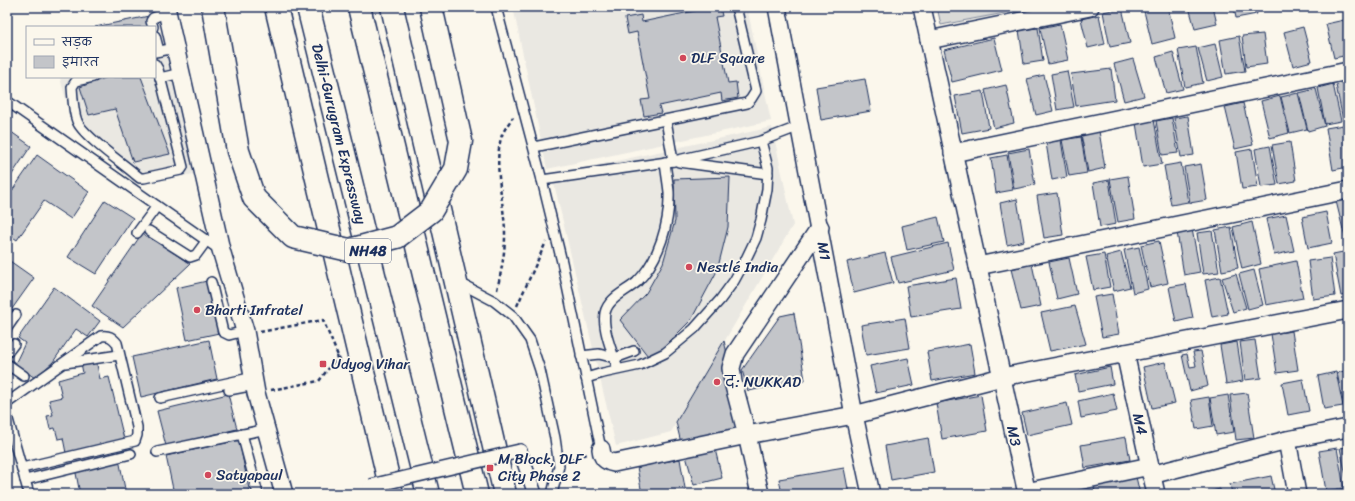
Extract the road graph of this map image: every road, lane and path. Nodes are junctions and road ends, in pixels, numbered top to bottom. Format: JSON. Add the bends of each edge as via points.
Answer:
{"nodes":[{"id":1,"x":213,"y":7,"type":"edge"},
{"id":2,"x":276,"y":7,"type":"edge"},
{"id":3,"x":359,"y":7,"type":"edge"},
{"id":4,"x":392,"y":7,"type":"edge"},
{"id":5,"x":432,"y":7,"type":"edge"},
{"id":6,"x":496,"y":7,"type":"edge"},
{"id":7,"x":736,"y":7,"type":"edge"},
{"id":8,"x":777,"y":7,"type":"edge"},
{"id":9,"x":922,"y":7,"type":"edge"},
{"id":10,"x":1090,"y":7,"type":"edge"},
{"id":11,"x":166,"y":9,"type":"edge"},
{"id":12,"x":308,"y":9,"type":"edge"},
{"id":13,"x":153,"y":26,"type":"edge"},
{"id":14,"x":156,"y":38,"type":"edge"},
{"id":15,"x":929,"y":40,"type":"junction"},
{"id":16,"x":163,"y":50,"type":"edge"},
{"id":17,"x":156,"y":67,"type":"edge"},
{"id":18,"x":1348,"y":71,"type":"edge"},
{"id":19,"x":181,"y":73,"type":"junction"},
{"id":20,"x":88,"y":78,"type":"edge"},
{"id":21,"x":160,"y":78,"type":"junction"},
{"id":22,"x":7,"y":101,"type":"edge"},
{"id":23,"x":521,"y":103,"type":"junction"},
{"id":24,"x":666,"y":120,"type":"junction"},
{"id":25,"x":800,"y":126,"type":"junction"},
{"id":26,"x":761,"y":141,"type":"junction"},
{"id":27,"x":101,"y":146,"type":"junction"},
{"id":28,"x":534,"y":147,"type":"junction"},
{"id":29,"x":953,"y":153,"type":"junction"},
{"id":30,"x":91,"y":160,"type":"junction"},
{"id":31,"x":670,"y":161,"type":"junction"},
{"id":32,"x":768,"y":174,"type":"junction"},
{"id":33,"x":542,"y":180,"type":"junction"},
{"id":34,"x":1348,"y":190,"type":"edge"},
{"id":35,"x":157,"y":206,"type":"junction"},
{"id":36,"x":820,"y":226,"type":"junction"},
{"id":37,"x":554,"y":230,"type":"junction"},
{"id":38,"x":149,"y":231,"type":"dead end"},
{"id":39,"x":137,"y":233,"type":"dead end"},
{"id":40,"x":207,"y":240,"type":"junction"},
{"id":41,"x":221,"y":250,"type":"junction"},
{"id":42,"x":978,"y":266,"type":"junction"},
{"id":43,"x":455,"y":281,"type":"junction"},
{"id":44,"x":211,"y":282,"type":"dead end"},
{"id":45,"x":494,"y":301,"type":"junction"},
{"id":46,"x":1348,"y":310,"type":"edge"},
{"id":47,"x":16,"y":315,"type":"dead end"},
{"id":48,"x":513,"y":316,"type":"junction"},
{"id":49,"x":7,"y":328,"type":"edge"},
{"id":50,"x":245,"y":333,"type":"junction"},
{"id":51,"x":14,"y":344,"type":"dead end"},
{"id":52,"x":634,"y":351,"type":"dead end"},
{"id":53,"x":7,"y":353,"type":"edge"},
{"id":54,"x":1125,"y":353,"type":"junction"},
{"id":55,"x":119,"y":355,"type":"junction"},
{"id":56,"x":338,"y":356,"type":"junction"},
{"id":57,"x":582,"y":356,"type":"junction"},
{"id":58,"x":615,"y":358,"type":"junction"},
{"id":59,"x":63,"y":363,"type":"junction"},
{"id":60,"x":7,"y":364,"type":"edge"},
{"id":61,"x":618,"y":369,"type":"junction"},
{"id":62,"x":343,"y":370,"type":"dead end"},
{"id":63,"x":24,"y":376,"type":"dead end"},
{"id":64,"x":1002,"y":377,"type":"junction"},
{"id":65,"x":586,"y":378,"type":"junction"},
{"id":66,"x":255,"y":385,"type":"junction"},
{"id":67,"x":229,"y":390,"type":"dead end"},
{"id":68,"x":160,"y":398,"type":"dead end"},
{"id":69,"x":7,"y":403,"type":"edge"},
{"id":70,"x":854,"y":415,"type":"junction"},
{"id":71,"x":7,"y":416,"type":"edge"},
{"id":72,"x":1348,"y":428,"type":"edge"},
{"id":73,"x":267,"y":429,"type":"junction"},
{"id":74,"x":242,"y":434,"type":"junction"},
{"id":75,"x":746,"y":435,"type":"junction"},
{"id":76,"x":1287,"y":440,"type":"junction"},
{"id":77,"x":601,"y":449,"type":"junction"},
{"id":78,"x":157,"y":452,"type":"dead end"},
{"id":79,"x":131,"y":454,"type":"dead end"},
{"id":80,"x":558,"y":466,"type":"junction"},
{"id":81,"x":22,"y":468,"type":"junction"},
{"id":82,"x":1150,"y":470,"type":"junction"},
{"id":83,"x":25,"y":480,"type":"junction"},
{"id":84,"x":371,"y":486,"type":"dead end"},
{"id":85,"x":1026,"y":493,"type":"edge"},
{"id":86,"x":29,"y":494,"type":"edge"},
{"id":87,"x":258,"y":494,"type":"edge"},
{"id":88,"x":284,"y":494,"type":"edge"},
{"id":89,"x":392,"y":494,"type":"edge"},
{"id":90,"x":428,"y":494,"type":"edge"},
{"id":91,"x":477,"y":494,"type":"edge"},
{"id":92,"x":505,"y":494,"type":"edge"},
{"id":93,"x":535,"y":494,"type":"edge"},
{"id":94,"x":552,"y":494,"type":"edge"},
{"id":95,"x":760,"y":494,"type":"edge"},
{"id":96,"x":872,"y":494,"type":"edge"},
{"id":97,"x":1156,"y":494,"type":"edge"},
{"id":98,"x":1298,"y":494,"type":"edge"}],
"edges":[{"from":1,"to":5,"type":"main road","bridge":true,"via":[[238,151],[254,198],[293,237],[349,250],[396,237],[431,211],[456,169],[461,141]]},
{"from":2,"to":89,"type":"main road"},
{"from":3,"to":91,"type":"main road"},
{"from":4,"to":43,"type":"main road"},
{"from":6,"to":23,"type":"lane"},
{"from":7,"to":24,"type":"lane","via":[[756,91],[747,103]]},
{"from":8,"to":25,"type":"street","name":"M1"},
{"from":9,"to":15,"type":"street","name":"M3"},
{"from":10,"to":15,"type":"street"},
{"from":11,"to":13,"type":"lane","via":[[152,18]]},
{"from":11,"to":16,"type":"street"},
{"from":12,"to":90,"type":"main road","name":"Delhi-Gurugram Expressway","number":"NH48"},
{"from":14,"to":16,"type":"lane"},
{"from":15,"to":29,"type":"street","name":"M3"},
{"from":16,"to":19,"type":"street"},
{"from":17,"to":21,"type":"lane"},
{"from":18,"to":29,"type":"street"},
{"from":19,"to":21,"type":"lane"},
{"from":19,"to":41,"type":"street"},
{"from":20,"to":27,"type":"lane","via":[[76,81],[72,87],[76,120],[87,136]]},
{"from":21,"to":27,"type":"lane","via":[[182,169],[140,178]]},
{"from":22,"to":30,"type":"lane"},
{"from":23,"to":28,"type":"lane"},
{"from":23,"to":45,"type":"path","via":[[501,137],[499,176],[505,236],[502,266]]},
{"from":24,"to":28,"type":"lane"},
{"from":24,"to":31,"type":"lane"},
{"from":25,"to":26,"type":"lane"},
{"from":25,"to":36,"type":"street","name":"M1"},
{"from":26,"to":31,"type":"lane"},
{"from":26,"to":32,"type":"lane"},
{"from":27,"to":30,"type":"lane"},
{"from":28,"to":33,"type":"lane"},
{"from":29,"to":42,"type":"street","name":"M3"},
{"from":30,"to":35,"type":"lane"},
{"from":31,"to":32,"type":"lane"},
{"from":31,"to":33,"type":"lane"},
{"from":31,"to":58,"type":"lane","via":[[668,217],[652,262],[637,281],[610,303],[605,312],[605,323]]},
{"from":32,"to":61,"type":"lane","via":[[764,207],[756,238],[734,281],[720,300],[694,329],[665,353],[640,365]]},
{"from":33,"to":37,"type":"lane"},
{"from":34,"to":42,"type":"street"},
{"from":35,"to":39,"type":"lane"},
{"from":35,"to":40,"type":"lane"},
{"from":36,"to":70,"type":"street","name":"M1"},
{"from":36,"to":75,"type":"street","via":[[735,354],[731,368]]},
{"from":37,"to":48,"type":"path","via":[[544,245]]},
{"from":37,"to":57,"type":"lane"},
{"from":38,"to":40,"type":"lane","via":[[190,256],[196,255]]},
{"from":40,"to":41,"type":"lane"},
{"from":41,"to":50,"type":"street"},
{"from":42,"to":64,"type":"street","name":"M3"},
{"from":43,"to":45,"type":"lane"},
{"from":43,"to":92,"type":"main road"},
{"from":44,"to":50,"type":"lane","via":[[223,332],[229,335]]},
{"from":45,"to":48,"type":"lane"},
{"from":46,"to":54,"type":"street"},
{"from":47,"to":49,"type":"lane"},
{"from":48,"to":80,"type":"lane","via":[[530,340],[540,370],[555,438]]},
{"from":50,"to":56,"type":"path","via":[[324,320]]},
{"from":50,"to":66,"type":"street"},
{"from":51,"to":53,"type":"lane"},
{"from":52,"to":58,"type":"lane"},
{"from":54,"to":64,"type":"street"},
{"from":54,"to":82,"type":"street","name":"M4"},
{"from":55,"to":59,"type":"lane"},
{"from":55,"to":59,"type":"lane","via":[[117,343],[113,337],[107,335],[101,336]]},
{"from":55,"to":81,"type":"lane","via":[[136,427],[135,441]]},
{"from":56,"to":62,"type":"path"},
{"from":56,"to":66,"type":"path","via":[[319,381]]},
{"from":57,"to":58,"type":"lane","via":[[599,354]]},
{"from":57,"to":65,"type":"lane"},
{"from":58,"to":61,"type":"lane"},
{"from":59,"to":69,"type":"lane"},
{"from":60,"to":63,"type":"lane"},
{"from":61,"to":65,"type":"lane"},
{"from":64,"to":70,"type":"street"},
{"from":64,"to":85,"type":"street","name":"M3"},
{"from":65,"to":77,"type":"lane"},
{"from":66,"to":67,"type":"lane"},
{"from":66,"to":68,"type":"lane"},
{"from":66,"to":73,"type":"street"},
{"from":70,"to":75,"type":"street"},
{"from":70,"to":96,"type":"street","name":"M1"},
{"from":71,"to":81,"type":"lane"},
{"from":72,"to":76,"type":"street"},
{"from":73,"to":74,"type":"lane"},
{"from":73,"to":88,"type":"street"},
{"from":74,"to":78,"type":"lane"},
{"from":74,"to":87,"type":"lane"},
{"from":75,"to":77,"type":"street","via":[[614,463],[602,457]]},
{"from":75,"to":95,"type":"street"},
{"from":76,"to":82,"type":"street"},
{"from":76,"to":98,"type":"street"},
{"from":77,"to":80,"type":"path"},
{"from":79,"to":83,"type":"lane"},
{"from":80,"to":94,"type":"lane"},
{"from":81,"to":83,"type":"lane"},
{"from":82,"to":85,"type":"street"},
{"from":82,"to":97,"type":"street","name":"M4"},
{"from":83,"to":86,"type":"lane"},
{"from":84,"to":93,"type":"street","bridge":true,"via":[[520,451]]}]}
